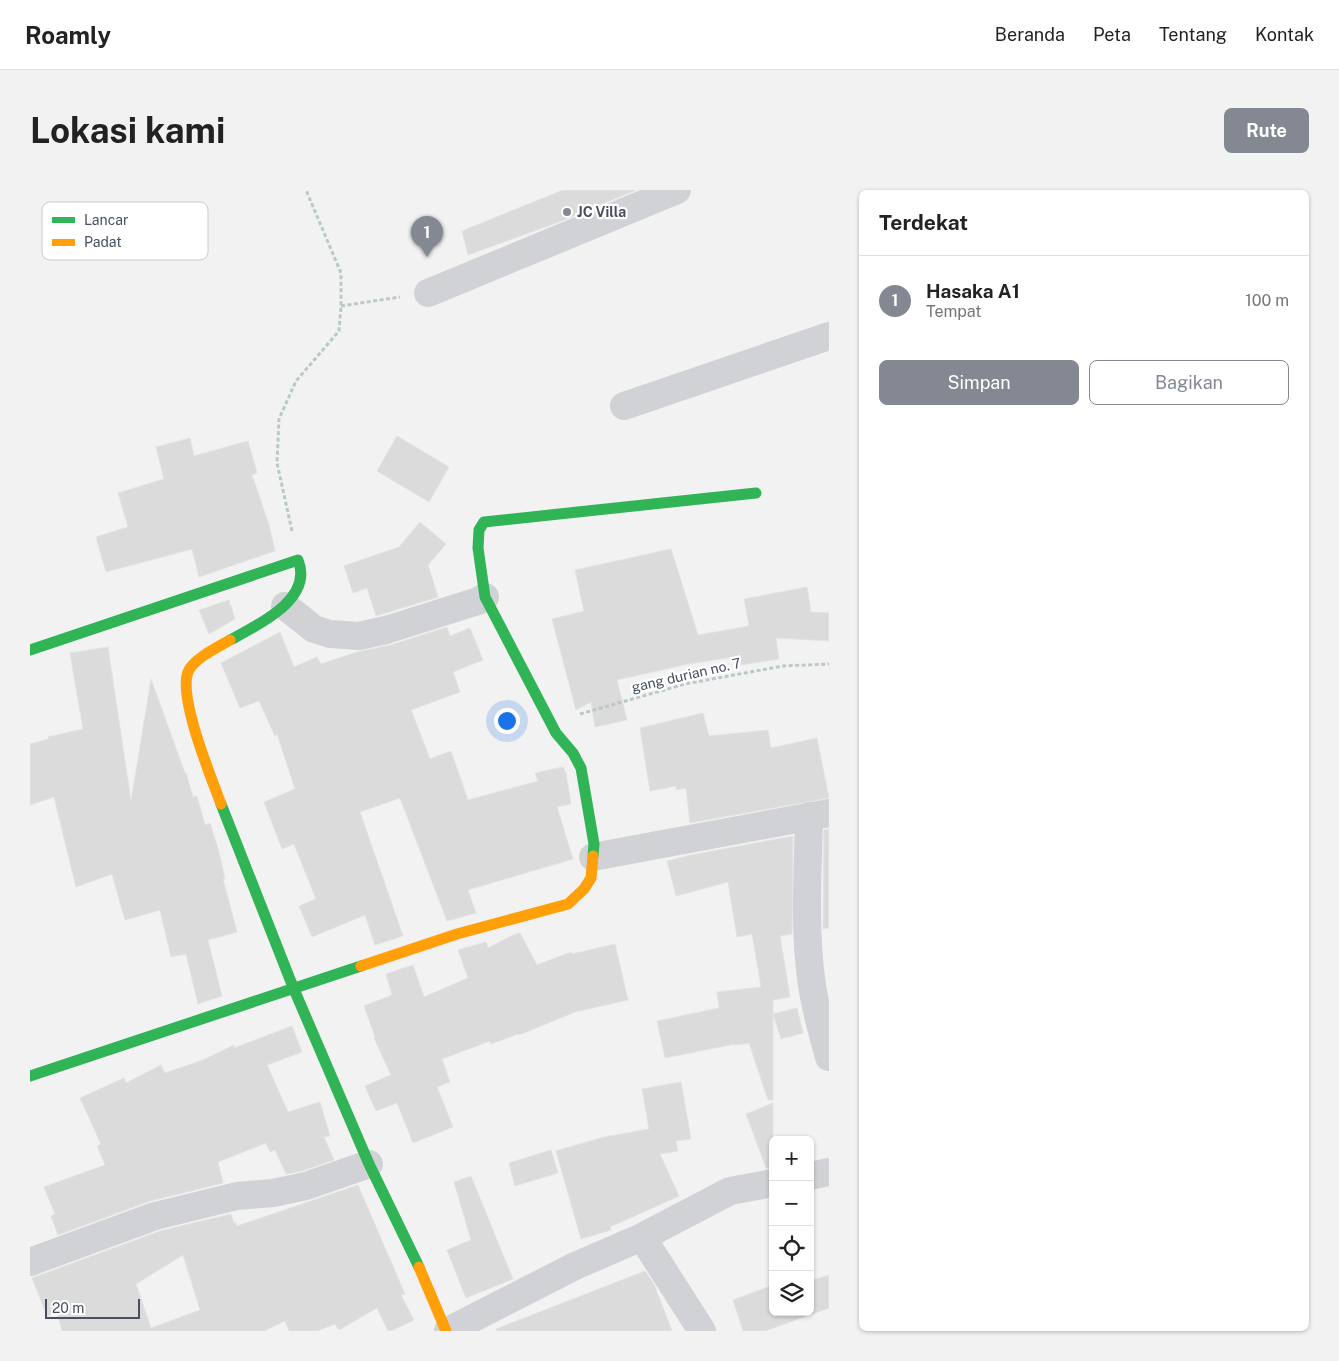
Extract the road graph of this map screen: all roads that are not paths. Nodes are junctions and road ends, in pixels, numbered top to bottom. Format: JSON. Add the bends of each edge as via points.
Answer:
{"nodes":[{"id":1,"x":677,"y":190,"type":"edge"},
{"id":2,"x":428,"y":293,"type":"road end"},
{"id":3,"x":829,"y":336,"type":"edge"},
{"id":4,"x":624,"y":406,"type":"dead end"},
{"id":5,"x":756,"y":493,"type":"dead end"},
{"id":6,"x":485,"y":597,"type":"junction"},
{"id":7,"x":285,"y":606,"type":"junction"},
{"id":8,"x":30,"y":650,"type":"edge"},
{"id":9,"x":819,"y":814,"type":"edge"},
{"id":10,"x":593,"y":857,"type":"junction"},
{"id":11,"x":293,"y":987,"type":"junction"},
{"id":12,"x":829,"y":1057,"type":"edge"},
{"id":13,"x":30,"y":1076,"type":"edge"},
{"id":14,"x":369,"y":1164,"type":"junction"},
{"id":15,"x":829,"y":1172,"type":"edge"},
{"id":16,"x":814,"y":1175,"type":"edge"},
{"id":17,"x":769,"y":1184,"type":"edge"},
{"id":18,"x":642,"y":1237,"type":"junction"},
{"id":19,"x":30,"y":1262,"type":"edge"},
{"id":20,"x":447,"y":1331,"type":"edge"},
{"id":21,"x":702,"y":1331,"type":"edge"}],
"edges":[{"from":1,"to":2,"type":"street"},
{"from":3,"to":4,"type":"street"},
{"from":5,"to":6,"type":"street","via":[[484,522],[478,530],[477,543]]},
{"from":6,"to":7,"type":"street","via":[[359,636],[314,629]]},
{"from":6,"to":10,"type":"street","via":[[556,733],[581,768],[592,827]]},
{"from":7,"to":8,"type":"street","via":[[301,582],[302,570],[298,560]]},
{"from":7,"to":11,"type":"street","via":[[205,654],[188,671],[185,692],[202,755]]},
{"from":9,"to":10,"type":"street"},
{"from":9,"to":12,"type":"street","via":[[807,925],[811,980]]},
{"from":10,"to":11,"type":"street","via":[[591,878],[568,904],[457,934]]},
{"from":11,"to":13,"type":"street"},
{"from":11,"to":14,"type":"street"},
{"from":14,"to":19,"type":"street","via":[[306,1186],[237,1196],[155,1216]]},
{"from":14,"to":20,"type":"street"},
{"from":15,"to":16,"type":"street"},
{"from":17,"to":18,"type":"street","via":[[730,1191]]},
{"from":18,"to":20,"type":"street","via":[[575,1266]]},
{"from":18,"to":21,"type":"street"}]}
